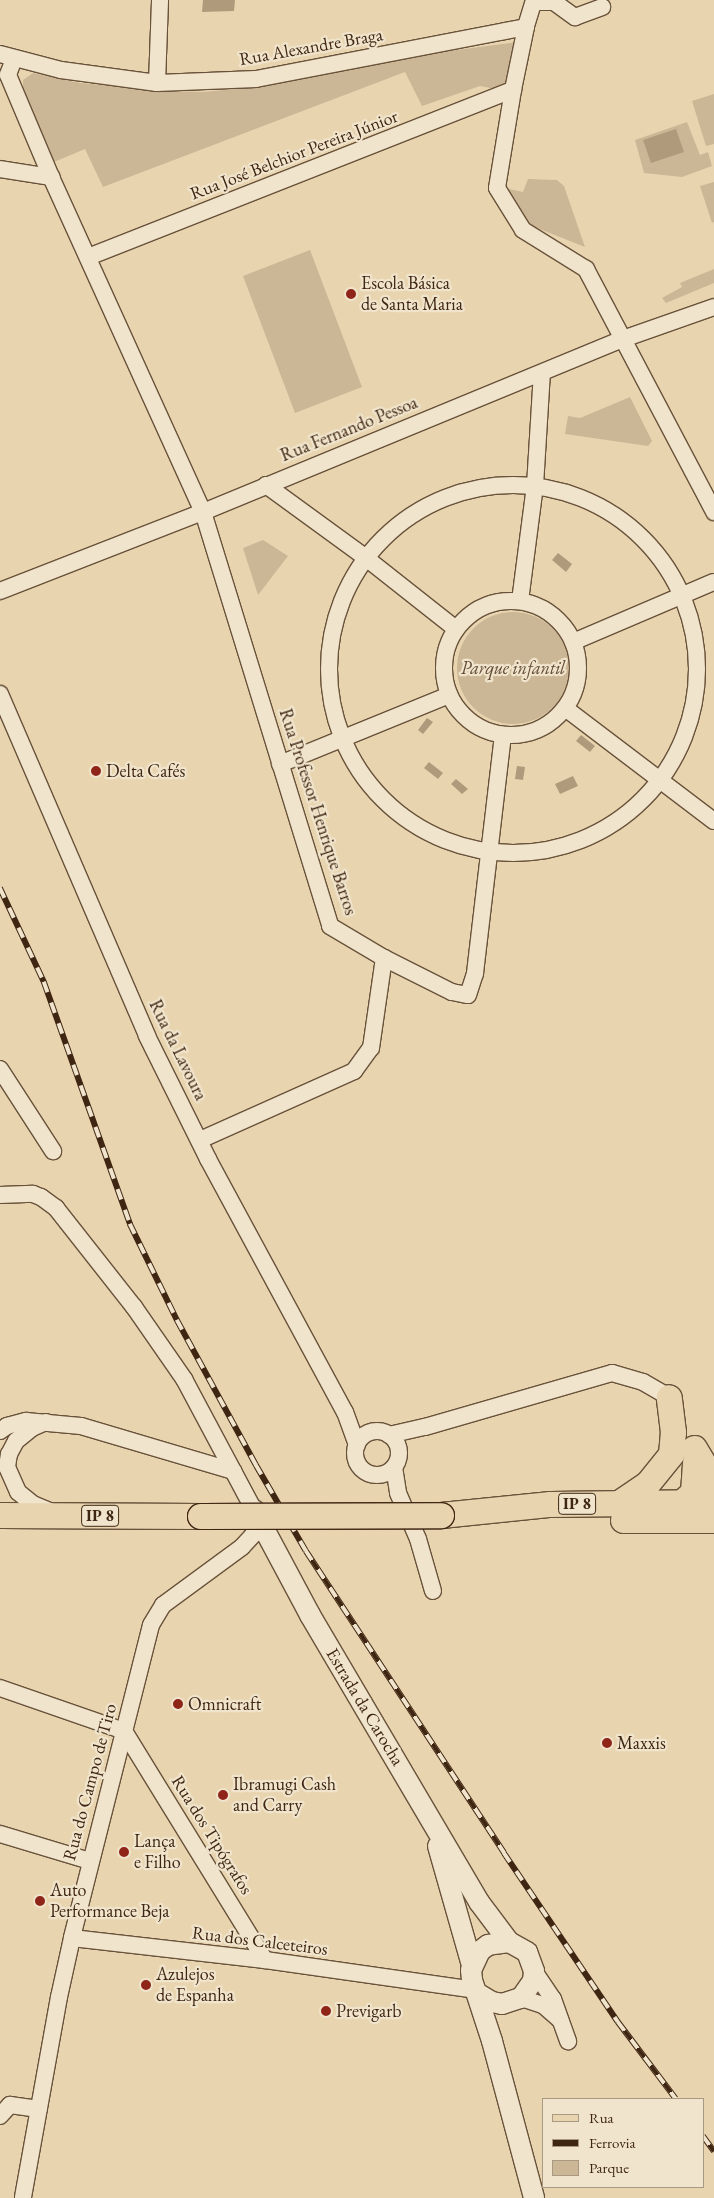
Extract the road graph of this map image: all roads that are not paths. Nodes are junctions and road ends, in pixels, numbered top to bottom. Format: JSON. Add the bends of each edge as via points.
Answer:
{"nodes":[{"id":1,"x":160,"y":0,"type":"edge"},
{"id":2,"x":534,"y":1,"type":"edge"},
{"id":3,"x":602,"y":7,"type":"dead end"},
{"id":4,"x":526,"y":27,"type":"junction"},
{"id":5,"x":7,"y":56,"type":"edge"},
{"id":6,"x":157,"y":83,"type":"junction"},
{"id":7,"x":514,"y":90,"type":"junction"},
{"id":8,"x":0,"y":169,"type":"edge"},
{"id":9,"x":51,"y":177,"type":"junction"},
{"id":10,"x":88,"y":257,"type":"junction"},
{"id":11,"x":714,"y":307,"type":"edge"},
{"id":12,"x":623,"y":339,"type":"junction"},
{"id":13,"x":542,"y":373,"type":"junction"},
{"id":14,"x":266,"y":485,"type":"junction"},
{"id":15,"x":535,"y":486,"type":"junction"},
{"id":16,"x":203,"y":512,"type":"junction"},
{"id":17,"x":714,"y":512,"type":"edge"},
{"id":18,"x":366,"y":558,"type":"junction"},
{"id":19,"x":714,"y":582,"type":"edge"},
{"id":20,"x":0,"y":590,"type":"edge"},
{"id":21,"x":683,"y":596,"type":"junction"},
{"id":22,"x":520,"y":601,"type":"junction"},
{"id":23,"x":456,"y":629,"type":"junction"},
{"id":24,"x":573,"y":642,"type":"junction"},
{"id":25,"x":0,"y":694,"type":"edge"},
{"id":26,"x":449,"y":695,"type":"junction"},
{"id":27,"x":565,"y":708,"type":"junction"},
{"id":28,"x":503,"y":735,"type":"junction"},
{"id":29,"x":342,"y":738,"type":"junction"},
{"id":30,"x":280,"y":764,"type":"junction"},
{"id":31,"x":661,"y":778,"type":"junction"},
{"id":32,"x":714,"y":821,"type":"edge"},
{"id":33,"x":489,"y":851,"type":"junction"},
{"id":34,"x":384,"y":958,"type":"junction"},
{"id":35,"x":0,"y":1069,"type":"edge"},
{"id":36,"x":200,"y":1140,"type":"junction"},
{"id":37,"x":53,"y":1151,"type":"dead end"},
{"id":38,"x":0,"y":1195,"type":"edge"},
{"id":39,"x":669,"y":1397,"type":"junction"},
{"id":40,"x":345,"y":1412,"type":"junction"},
{"id":41,"x":46,"y":1422,"type":"junction"},
{"id":42,"x":425,"y":1427,"type":"junction"},
{"id":43,"x":0,"y":1431,"type":"edge"},
{"id":44,"x":370,"y":1432,"type":"junction"},
{"id":45,"x":389,"y":1435,"type":"junction"},
{"id":46,"x":357,"y":1445,"type":"junction"},
{"id":47,"x":399,"y":1450,"type":"junction"},
{"id":48,"x":696,"y":1453,"type":"junction"},
{"id":49,"x":671,"y":1454,"type":"junction"},
{"id":50,"x":394,"y":1467,"type":"junction"},
{"id":51,"x":233,"y":1471,"type":"junction"},
{"id":52,"x":378,"y":1475,"type":"junction"},
{"id":53,"x":714,"y":1481,"type":"edge"},
{"id":54,"x":398,"y":1493,"type":"junction"},
{"id":55,"x":714,"y":1502,"type":"edge"},
{"id":56,"x":254,"y":1510,"type":"junction"},
{"id":57,"x":625,"y":1512,"type":"junction"},
{"id":58,"x":696,"y":1514,"type":"edge"},
{"id":59,"x":0,"y":1515,"type":"edge"},
{"id":60,"x":61,"y":1516,"type":"junction"},
{"id":61,"x":433,"y":1591,"type":"dead end"},
{"id":62,"x":0,"y":1688,"type":"edge"},
{"id":63,"x":124,"y":1731,"type":"junction"},
{"id":64,"x":430,"y":1818,"type":"junction"},
{"id":65,"x":0,"y":1834,"type":"edge"},
{"id":66,"x":90,"y":1861,"type":"junction"},
{"id":67,"x":479,"y":1902,"type":"junction"},
{"id":68,"x":456,"y":1907,"type":"junction"},
{"id":69,"x":72,"y":1938,"type":"junction"},
{"id":70,"x":509,"y":1942,"type":"junction"},
{"id":71,"x":265,"y":1960,"type":"junction"},
{"id":72,"x":474,"y":1962,"type":"junction"},
{"id":73,"x":534,"y":1971,"type":"junction"},
{"id":74,"x":444,"y":1985,"type":"junction"},
{"id":75,"x":476,"y":1991,"type":"junction"},
{"id":76,"x":517,"y":2000,"type":"junction"},
{"id":77,"x":560,"y":2020,"type":"junction"},
{"id":78,"x":492,"y":2041,"type":"junction"},
{"id":79,"x":568,"y":2041,"type":"dead end"},
{"id":80,"x":39,"y":2108,"type":"junction"},
{"id":81,"x":0,"y":2116,"type":"edge"},
{"id":82,"x":23,"y":2198,"type":"edge"},
{"id":83,"x":534,"y":2198,"type":"edge"}],
"edges":[{"from":1,"to":6,"type":"street"},
{"from":2,"to":3,"type":"street","via":[[554,2],[574,18]]},
{"from":2,"to":4,"type":"street"},
{"from":4,"to":6,"type":"street","name":"Rua Alexandre Braga","via":[[256,79]]},
{"from":4,"to":7,"type":"street"},
{"from":5,"to":6,"type":"street","name":"Rua Alexandre Braga","via":[[62,70]]},
{"from":5,"to":9,"type":"street","name":"Rua Professor Henrique Barros","via":[[8,75]]},
{"from":7,"to":10,"type":"street","name":"Rua José Belchior Pereira Júnior"},
{"from":7,"to":12,"type":"street","via":[[497,188],[524,230],[586,269]]},
{"from":8,"to":9,"type":"street"},
{"from":9,"to":10,"type":"street","name":"Rua Professor Henrique Barros"},
{"from":10,"to":16,"type":"street","name":"Rua Professor Henrique Barros"},
{"from":11,"to":12,"type":"street","name":"Rua Fernando Pessoa"},
{"from":12,"to":13,"type":"street","name":"Rua Fernando Pessoa"},
{"from":12,"to":17,"type":"street"},
{"from":13,"to":14,"type":"street","name":"Rua Fernando Pessoa"},
{"from":13,"to":15,"type":"street"},
{"from":14,"to":16,"type":"street","name":"Rua Fernando Pessoa"},
{"from":14,"to":18,"type":"street"},
{"from":15,"to":18,"type":"street","via":[[479,488],[441,500],[412,514]]},
{"from":15,"to":21,"type":"street","via":[[572,494],[590,502],[638,532],[663,561]]},
{"from":15,"to":22,"type":"street"},
{"from":16,"to":20,"type":"street","name":"Rua Fernando Pessoa"},
{"from":16,"to":30,"type":"street","name":"Rua Professor Henrique Barros"},
{"from":18,"to":23,"type":"street"},
{"from":18,"to":29,"type":"street","via":[[342,599],[330,645],[330,692]]},
{"from":19,"to":21,"type":"street"},
{"from":21,"to":24,"type":"street"},
{"from":21,"to":31,"type":"street","via":[[696,649],[696,689],[690,721],[678,751]]},
{"from":22,"to":23,"type":"street","via":[[491,604],[466,618]]},
{"from":22,"to":24,"type":"street","via":[[533,604],[556,618]]},
{"from":23,"to":26,"type":"street","via":[[449,641],[444,668]]},
{"from":24,"to":27,"type":"street","via":[[577,682]]},
{"from":25,"to":36,"type":"street","name":"Rua da Lavoura","via":[[148,1036]]},
{"from":26,"to":28,"type":"street","via":[[471,722]]},
{"from":26,"to":29,"type":"street"},
{"from":27,"to":28,"type":"street","via":[[556,718],[531,732]]},
{"from":27,"to":31,"type":"street"},
{"from":28,"to":33,"type":"street"},
{"from":29,"to":30,"type":"street"},
{"from":29,"to":33,"type":"street","via":[[356,767],[400,814],[428,832],[458,844]]},
{"from":30,"to":34,"type":"street","name":"Rua Professor Henrique Barros","via":[[330,926]]},
{"from":31,"to":32,"type":"street"},
{"from":31,"to":33,"type":"street","via":[[614,822],[585,838],[546,849]]},
{"from":33,"to":34,"type":"street","name":"Rua Professor Henrique Barros","via":[[475,973],[468,995],[452,992]]},
{"from":34,"to":36,"type":"street","via":[[371,1048],[354,1071]]},
{"from":35,"to":37,"type":"street"},
{"from":36,"to":40,"type":"street","name":"Rua da Lavoura"},
{"from":38,"to":51,"type":"street","via":[[33,1194],[63,1216],[178,1367]]},
{"from":39,"to":42,"type":"street","via":[[643,1382],[612,1373]]},
{"from":39,"to":48,"type":"main road","via":[[685,1421]]},
{"from":39,"to":49,"type":"main road","via":[[673,1432]]},
{"from":40,"to":44,"type":"street"},
{"from":40,"to":46,"type":"street","name":"Rua da Lavoura"},
{"from":41,"to":43,"type":"street","via":[[26,1421]]},
{"from":41,"to":51,"type":"street","via":[[81,1426]]},
{"from":41,"to":60,"type":"street","via":[[16,1441],[9,1454],[7,1468],[18,1492],[34,1504]]},
{"from":42,"to":45,"type":"street"},
{"from":42,"to":47,"type":"street"},
{"from":44,"to":45,"type":"street"},
{"from":44,"to":46,"type":"street"},
{"from":45,"to":47,"type":"street"},
{"from":46,"to":52,"type":"street","via":[[357,1463],[366,1472]]},
{"from":47,"to":50,"type":"street"},
{"from":48,"to":53,"type":"main road"},
{"from":48,"to":58,"type":"main road","via":[[693,1492]]},
{"from":49,"to":57,"type":"main road"},
{"from":49,"to":58,"type":"main road","via":[[671,1492]]},
{"from":50,"to":52,"type":"street"},
{"from":50,"to":54,"type":"street"},
{"from":51,"to":56,"type":"street"},
{"from":52,"to":54,"type":"street"},
{"from":54,"to":61,"type":"street","via":[[421,1547]]},
{"from":55,"to":58,"type":"main road","number":"IP 8"},
{"from":56,"to":63,"type":"street","name":"Rua do Campo de Tiro","via":[[256,1524],[253,1535],[177,1594],[156,1615]]},
{"from":56,"to":64,"type":"street","name":"Estrada da Carocha","via":[[310,1615]]},
{"from":57,"to":58,"type":"main road","number":"IP 8"},
{"from":57,"to":60,"type":"main road","number":"IP 8","bridge":true,"via":[[552,1521],[440,1515]]},
{"from":59,"to":60,"type":"main road","number":"IP 8"},
{"from":62,"to":63,"type":"street"},
{"from":63,"to":66,"type":"street","name":"Rua do Campo de Tiro"},
{"from":63,"to":71,"type":"street","name":"Rua dos Tipógrafos"},
{"from":64,"to":67,"type":"street","name":"Estrada da Carocha"},
{"from":64,"to":68,"type":"street"},
{"from":65,"to":66,"type":"street"},
{"from":66,"to":69,"type":"street","name":"Rua do Campo de Tiro"},
{"from":67,"to":68,"type":"street"},
{"from":67,"to":70,"type":"street"},
{"from":67,"to":72,"type":"street","via":[[483,1926]]},
{"from":68,"to":72,"type":"street"},
{"from":69,"to":71,"type":"street","name":"Rua dos Calceteiros"},
{"from":69,"to":80,"type":"street","name":"Rua do Campo de Tiro"},
{"from":70,"to":72,"type":"street","via":[[493,1943]]},
{"from":70,"to":73,"type":"street","via":[[526,1952]]},
{"from":71,"to":74,"type":"street","name":"Rua dos Calceteiros"},
{"from":72,"to":74,"type":"street","via":[[456,1980]]},
{"from":72,"to":75,"type":"street"},
{"from":73,"to":76,"type":"street","via":[[533,1981]]},
{"from":73,"to":77,"type":"street","via":[[551,1995]]},
{"from":74,"to":75,"type":"street","name":"Rua dos Calceteiros"},
{"from":75,"to":76,"type":"street","via":[[492,2002]]},
{"from":75,"to":78,"type":"street"},
{"from":76,"to":77,"type":"street","via":[[543,2006]]},
{"from":76,"to":78,"type":"street","via":[[498,2021]]},
{"from":77,"to":79,"type":"street"},
{"from":78,"to":83,"type":"street"},
{"from":80,"to":81,"type":"street","via":[[10,2106]]},
{"from":80,"to":82,"type":"street","name":"Rua do Campo de Tiro"}]}
